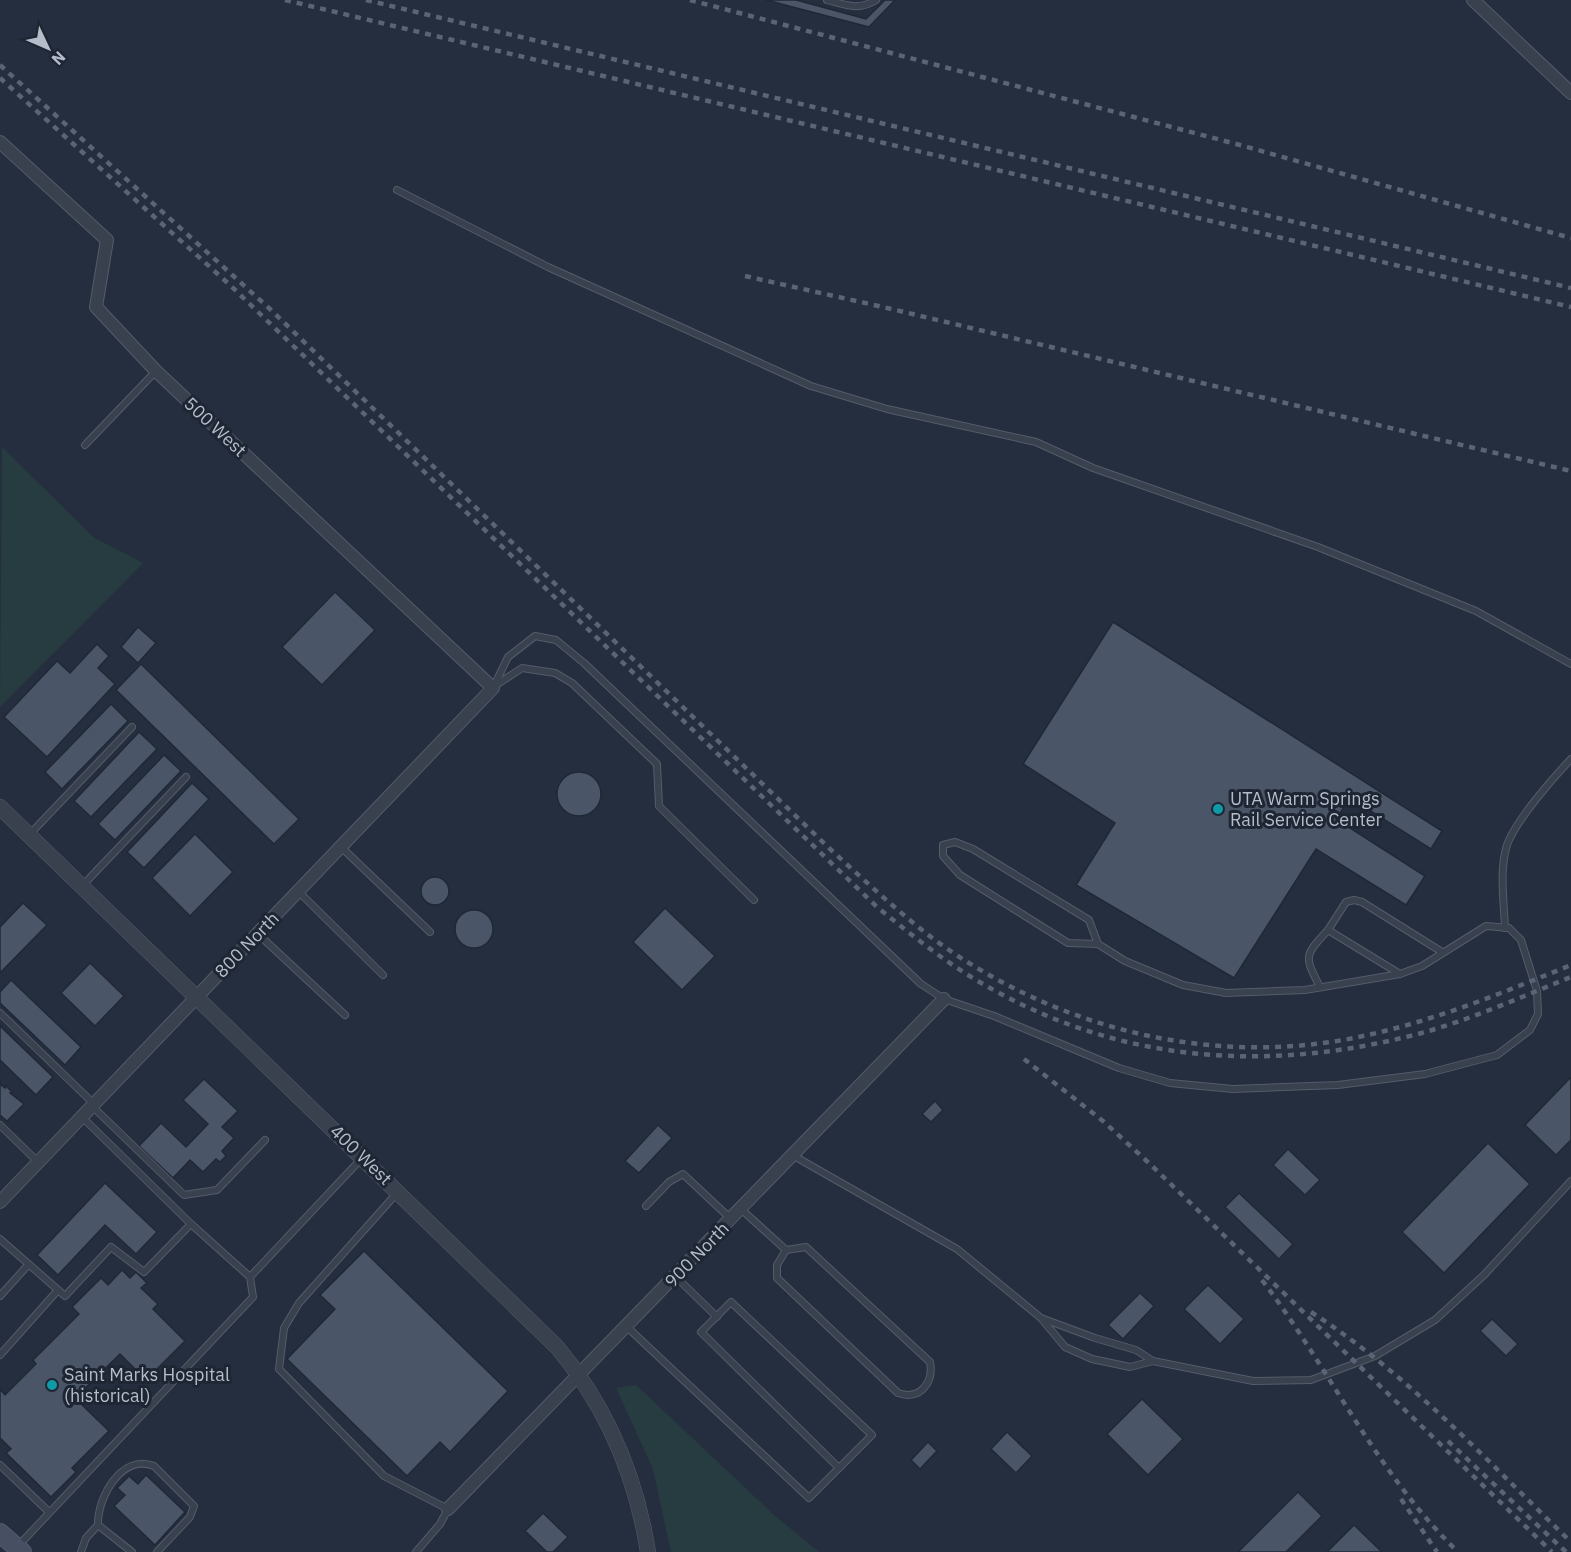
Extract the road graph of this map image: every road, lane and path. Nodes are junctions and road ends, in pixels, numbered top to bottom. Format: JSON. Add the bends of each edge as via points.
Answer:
{"nodes":[{"id":1,"x":827,"y":0,"type":"edge"},
{"id":2,"x":876,"y":0,"type":"edge"},
{"id":3,"x":1473,"y":0,"type":"edge"},
{"id":4,"x":1571,"y":93,"type":"edge"},
{"id":5,"x":0,"y":142,"type":"edge"},
{"id":6,"x":398,"y":190,"type":"dead end"},
{"id":7,"x":156,"y":371,"type":"junction"},
{"id":8,"x":85,"y":445,"type":"dead end"},
{"id":9,"x":1571,"y":664,"type":"edge"},
{"id":10,"x":493,"y":688,"type":"junction"},
{"id":11,"x":132,"y":727,"type":"dead end"},
{"id":12,"x":1571,"y":759,"type":"edge"},
{"id":13,"x":186,"y":777,"type":"dead end"},
{"id":14,"x":1,"y":810,"type":"edge"},
{"id":15,"x":29,"y":835,"type":"junction"},
{"id":16,"x":341,"y":847,"type":"junction"},
{"id":17,"x":82,"y":886,"type":"junction"},
{"id":18,"x":298,"y":891,"type":"junction"},
{"id":19,"x":754,"y":900,"type":"dead end"},
{"id":20,"x":1505,"y":928,"type":"junction"},
{"id":21,"x":1328,"y":930,"type":"junction"},
{"id":22,"x":430,"y":932,"type":"dead end"},
{"id":23,"x":258,"y":934,"type":"junction"},
{"id":24,"x":1098,"y":944,"type":"junction"},
{"id":25,"x":1442,"y":952,"type":"junction"},
{"id":26,"x":1400,"y":974,"type":"junction"},
{"id":27,"x":383,"y":975,"type":"dead end"},
{"id":28,"x":1320,"y":987,"type":"junction"},
{"id":29,"x":197,"y":997,"type":"junction"},
{"id":30,"x":944,"y":999,"type":"junction"},
{"id":31,"x":0,"y":1013,"type":"edge"},
{"id":32,"x":345,"y":1015,"type":"dead end"},
{"id":33,"x":93,"y":1105,"type":"junction"},
{"id":34,"x":82,"y":1117,"type":"junction"},
{"id":35,"x":0,"y":1125,"type":"edge"},
{"id":36,"x":265,"y":1140,"type":"dead end"},
{"id":37,"x":794,"y":1156,"type":"junction"},
{"id":38,"x":363,"y":1158,"type":"junction"},
{"id":39,"x":38,"y":1162,"type":"junction"},
{"id":40,"x":1571,"y":1181,"type":"edge"},
{"id":41,"x":398,"y":1191,"type":"junction"},
{"id":42,"x":0,"y":1202,"type":"edge"},
{"id":43,"x":646,"y":1206,"type":"dead end"},
{"id":44,"x":742,"y":1210,"type":"junction"},
{"id":45,"x":732,"y":1220,"type":"junction"},
{"id":46,"x":191,"y":1224,"type":"junction"},
{"id":47,"x":0,"y":1239,"type":"edge"},
{"id":48,"x":786,"y":1250,"type":"junction"},
{"id":49,"x":28,"y":1265,"type":"junction"},
{"id":50,"x":250,"y":1277,"type":"junction"},
{"id":51,"x":676,"y":1277,"type":"junction"},
{"id":52,"x":58,"y":1290,"type":"junction"},
{"id":53,"x":0,"y":1296,"type":"edge"},
{"id":54,"x":717,"y":1317,"type":"junction"},
{"id":55,"x":1041,"y":1318,"type":"junction"},
{"id":56,"x":627,"y":1327,"type":"junction"},
{"id":57,"x":0,"y":1354,"type":"edge"},
{"id":58,"x":1153,"y":1361,"type":"junction"},
{"id":59,"x":578,"y":1377,"type":"junction"},
{"id":60,"x":0,"y":1465,"type":"edge"},
{"id":61,"x":839,"y":1468,"type":"junction"},
{"id":62,"x":448,"y":1509,"type":"junction"},
{"id":63,"x":49,"y":1512,"type":"junction"},
{"id":64,"x":98,"y":1525,"type":"junction"},
{"id":65,"x":0,"y":1533,"type":"edge"},
{"id":66,"x":17,"y":1551,"type":"edge"},
{"id":67,"x":81,"y":1552,"type":"edge"},
{"id":68,"x":132,"y":1552,"type":"edge"},
{"id":69,"x":156,"y":1552,"type":"edge"},
{"id":70,"x":416,"y":1552,"type":"edge"},
{"id":71,"x":648,"y":1552,"type":"edge"}],
"edges":[{"from":1,"to":2,"type":"lane","via":[[853,7],[865,7]]},
{"from":3,"to":4,"type":"street"},
{"from":5,"to":7,"type":"street","name":"500 West","via":[[107,240],[96,307]]},
{"from":6,"to":9,"type":"lane","via":[[548,267],[810,386],[887,409],[1036,442],[1093,468],[1318,547],[1476,611]]},
{"from":7,"to":8,"type":"lane"},
{"from":7,"to":10,"type":"street","name":"500 West"},
{"from":10,"to":16,"type":"street","name":"800 North"},
{"from":10,"to":19,"type":"lane","via":[[522,668],[555,673],[572,683],[657,764],[658,806]]},
{"from":10,"to":30,"type":"lane","via":[[508,657],[535,636],[555,640],[584,663],[921,984]]},
{"from":11,"to":15,"type":"lane"},
{"from":12,"to":20,"type":"lane","via":[[1548,782],[1508,843],[1503,868]]},
{"from":13,"to":17,"type":"lane"},
{"from":14,"to":15,"type":"street","name":"400 West"},
{"from":15,"to":17,"type":"street","name":"400 West"},
{"from":16,"to":18,"type":"street","name":"800 North"},
{"from":16,"to":22,"type":"lane"},
{"from":17,"to":29,"type":"street","name":"400 West"},
{"from":18,"to":23,"type":"street","name":"800 North"},
{"from":18,"to":27,"type":"lane"},
{"from":20,"to":25,"type":"lane","via":[[1486,926]]},
{"from":20,"to":30,"type":"lane","via":[[1521,940],[1537,991],[1538,1014],[1530,1030],[1497,1055],[1425,1074],[1233,1089],[1170,1083],[1119,1068]]},
{"from":21,"to":25,"type":"lane","via":[[1346,902],[1354,900]]},
{"from":21,"to":26,"type":"lane"},
{"from":21,"to":28,"type":"lane","via":[[1308,955],[1307,963]]},
{"from":23,"to":29,"type":"street","name":"800 North"},
{"from":23,"to":32,"type":"lane"},
{"from":24,"to":24,"type":"lane","via":[[1068,943],[969,881],[943,856],[943,845],[955,842],[973,849],[1089,920]]},
{"from":24,"to":28,"type":"lane","via":[[1125,961],[1183,985],[1226,993]]},
{"from":25,"to":26,"type":"lane","via":[[1422,966]]},
{"from":26,"to":28,"type":"lane"},
{"from":29,"to":33,"type":"street","name":"800 North"},
{"from":29,"to":38,"type":"street","name":"400 West"},
{"from":30,"to":37,"type":"street","name":"900 North"},
{"from":31,"to":33,"type":"lane"},
{"from":33,"to":34,"type":"street","name":"800 North"},
{"from":33,"to":36,"type":"lane","via":[[184,1195],[217,1190]]},
{"from":34,"to":39,"type":"street","name":"800 North"},
{"from":34,"to":46,"type":"lane"},
{"from":35,"to":39,"type":"lane"},
{"from":37,"to":44,"type":"street","name":"900 North"},
{"from":37,"to":55,"type":"lane","via":[[957,1249]]},
{"from":38,"to":41,"type":"street","name":"400 West"},
{"from":38,"to":50,"type":"lane"},
{"from":39,"to":42,"type":"street","name":"800 North"},
{"from":40,"to":58,"type":"lane","via":[[1484,1275],[1435,1320],[1375,1356],[1311,1380],[1252,1381]]},
{"from":41,"to":59,"type":"street","name":"400 West","via":[[544,1334]]},
{"from":41,"to":62,"type":"lane","via":[[299,1303],[284,1328],[279,1369],[384,1476]]},
{"from":43,"to":45,"type":"lane","via":[[669,1182],[683,1174]]},
{"from":44,"to":45,"type":"street","name":"900 North"},
{"from":44,"to":48,"type":"lane"},
{"from":45,"to":51,"type":"street","name":"900 North"},
{"from":46,"to":50,"type":"lane"},
{"from":46,"to":52,"type":"lane","via":[[144,1272],[111,1247],[65,1296]]},
{"from":47,"to":49,"type":"lane"},
{"from":48,"to":48,"type":"lane","via":[[806,1247],[930,1362],[930,1381],[923,1390],[906,1396],[898,1393],[777,1278],[777,1265]]},
{"from":49,"to":52,"type":"lane"},
{"from":49,"to":53,"type":"lane"},
{"from":50,"to":63,"type":"lane","via":[[253,1297]]},
{"from":51,"to":54,"type":"lane"},
{"from":51,"to":56,"type":"street","name":"900 North"},
{"from":52,"to":57,"type":"lane"},
{"from":54,"to":61,"type":"lane","via":[[701,1332]]},
{"from":54,"to":61,"type":"lane","via":[[731,1302],[872,1435]]},
{"from":55,"to":58,"type":"lane","via":[[1136,1350]]},
{"from":55,"to":58,"type":"lane","via":[[1065,1347],[1092,1359],[1130,1367]]},
{"from":56,"to":59,"type":"street","name":"900 North"},
{"from":56,"to":61,"type":"lane","via":[[809,1498]]},
{"from":59,"to":62,"type":"street","name":"900 North"},
{"from":59,"to":71,"type":"street","name":"400 West","via":[[620,1448],[638,1500]]},
{"from":60,"to":63,"type":"lane"},
{"from":62,"to":70,"type":"lane"},
{"from":63,"to":66,"type":"lane"},
{"from":64,"to":67,"type":"lane","via":[[86,1538]]},
{"from":64,"to":68,"type":"lane"},
{"from":64,"to":69,"type":"lane","via":[[100,1505],[111,1485],[129,1468],[154,1466],[194,1506],[190,1517]]},
{"from":65,"to":66,"type":"main road"}]}
